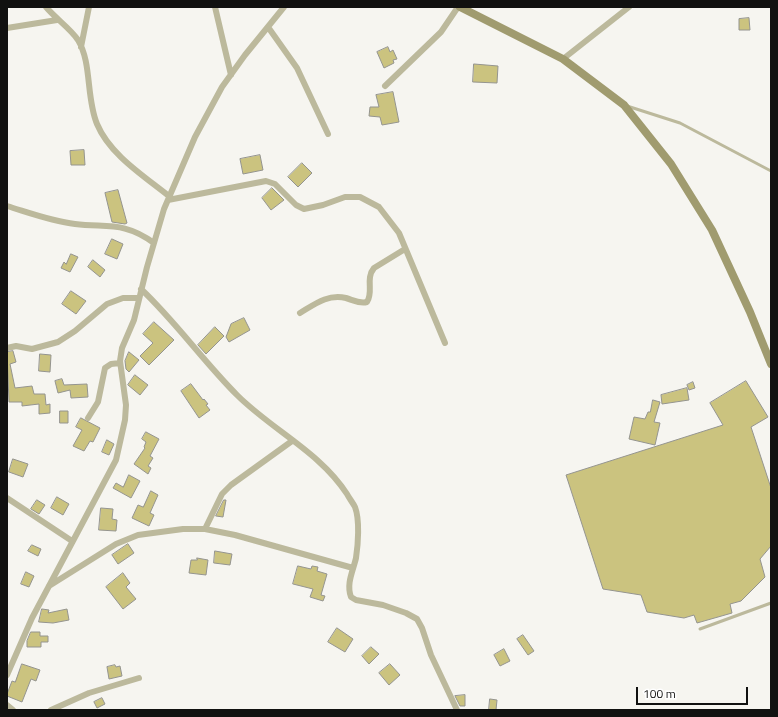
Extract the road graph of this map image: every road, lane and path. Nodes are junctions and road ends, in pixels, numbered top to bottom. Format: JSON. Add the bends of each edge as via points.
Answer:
{"nodes":[{"id":1,"x":46,"y":7,"type":"edge"},
{"id":2,"x":89,"y":7,"type":"edge"},
{"id":3,"x":215,"y":7,"type":"edge"},
{"id":4,"x":284,"y":7,"type":"edge"},
{"id":5,"x":459,"y":7,"type":"edge"},
{"id":6,"x":629,"y":7,"type":"edge"},
{"id":7,"x":57,"y":20,"type":"junction"},
{"id":8,"x":268,"y":27,"type":"junction"},
{"id":9,"x":7,"y":28,"type":"edge"},
{"id":10,"x":81,"y":47,"type":"junction"},
{"id":11,"x":563,"y":59,"type":"junction"},
{"id":12,"x":231,"y":75,"type":"junction"},
{"id":13,"x":385,"y":86,"type":"dead end"},
{"id":14,"x":624,"y":105,"type":"junction"},
{"id":15,"x":328,"y":134,"type":"dead end"},
{"id":16,"x":771,"y":171,"type":"edge"},
{"id":17,"x":169,"y":198,"type":"junction"},
{"id":18,"x":7,"y":206,"type":"edge"},
{"id":19,"x":154,"y":243,"type":"junction"},
{"id":20,"x":405,"y":249,"type":"junction"},
{"id":21,"x":141,"y":289,"type":"junction"},
{"id":22,"x":139,"y":298,"type":"junction"},
{"id":23,"x":300,"y":313,"type":"dead end"},
{"id":24,"x":445,"y":343,"type":"dead end"},
{"id":25,"x":7,"y":348,"type":"edge"},
{"id":26,"x":120,"y":362,"type":"junction"},
{"id":27,"x":771,"y":364,"type":"edge"},
{"id":28,"x":88,"y":418,"type":"dead end"},
{"id":29,"x":292,"y":441,"type":"junction"},
{"id":30,"x":7,"y":498,"type":"edge"},
{"id":31,"x":205,"y":529,"type":"junction"},
{"id":32,"x":72,"y":541,"type":"junction"},
{"id":33,"x":353,"y":568,"type":"junction"},
{"id":34,"x":48,"y":587,"type":"junction"},
{"id":35,"x":771,"y":603,"type":"edge"},
{"id":36,"x":700,"y":629,"type":"dead end"},
{"id":37,"x":7,"y":675,"type":"edge"},
{"id":38,"x":139,"y":678,"type":"dead end"},
{"id":39,"x":7,"y":705,"type":"edge"},
{"id":40,"x":13,"y":710,"type":"edge"},
{"id":41,"x":51,"y":710,"type":"edge"},
{"id":42,"x":457,"y":710,"type":"edge"}],
"edges":[{"from":1,"to":7,"type":"street"},
{"from":2,"to":10,"type":"street"},
{"from":3,"to":12,"type":"street"},
{"from":4,"to":8,"type":"street"},
{"from":5,"to":11,"type":"street"},
{"from":5,"to":13,"type":"street","via":[[440,32]]},
{"from":6,"to":11,"type":"street"},
{"from":7,"to":9,"type":"street"},
{"from":7,"to":10,"type":"street","via":[[71,31]]},
{"from":8,"to":12,"type":"street"},
{"from":8,"to":15,"type":"street","via":[[297,68]]},
{"from":10,"to":17,"type":"street","via":[[90,101],[105,138],[129,164]]},
{"from":11,"to":14,"type":"street"},
{"from":12,"to":17,"type":"street","via":[[195,137]]},
{"from":14,"to":16,"type":"lane","via":[[680,123]]},
{"from":14,"to":27,"type":"street","via":[[671,164],[712,230]]},
{"from":17,"to":19,"type":"street"},
{"from":17,"to":20,"type":"street","via":[[266,182],[275,184],[296,205],[304,209],[345,197],[360,197],[379,208],[399,233]]},
{"from":18,"to":19,"type":"street","via":[[47,219],[122,228],[142,234]]},
{"from":19,"to":21,"type":"street"},
{"from":20,"to":23,"type":"street","via":[[370,273],[367,302],[325,298]]},
{"from":20,"to":24,"type":"street"},
{"from":21,"to":22,"type":"street"},
{"from":21,"to":29,"type":"street","via":[[163,309],[236,395],[268,424]]},
{"from":22,"to":25,"type":"street","via":[[123,298],[106,304],[58,342],[32,349],[16,346]]},
{"from":22,"to":26,"type":"street","via":[[134,320],[122,348]]},
{"from":26,"to":28,"type":"street","via":[[105,368],[98,402]]},
{"from":26,"to":32,"type":"street","via":[[126,405],[121,445],[116,460]]},
{"from":29,"to":31,"type":"street","via":[[222,494]]},
{"from":29,"to":33,"type":"street","via":[[339,482],[355,508],[358,538]]},
{"from":30,"to":32,"type":"street"},
{"from":31,"to":33,"type":"street"},
{"from":31,"to":34,"type":"street","via":[[138,535],[116,544]]},
{"from":32,"to":34,"type":"street"},
{"from":33,"to":42,"type":"street","via":[[348,586],[351,597],[383,605],[417,619]]},
{"from":34,"to":37,"type":"street"},
{"from":35,"to":36,"type":"lane"},
{"from":38,"to":41,"type":"street","via":[[89,693]]},
{"from":39,"to":40,"type":"street"}]}
